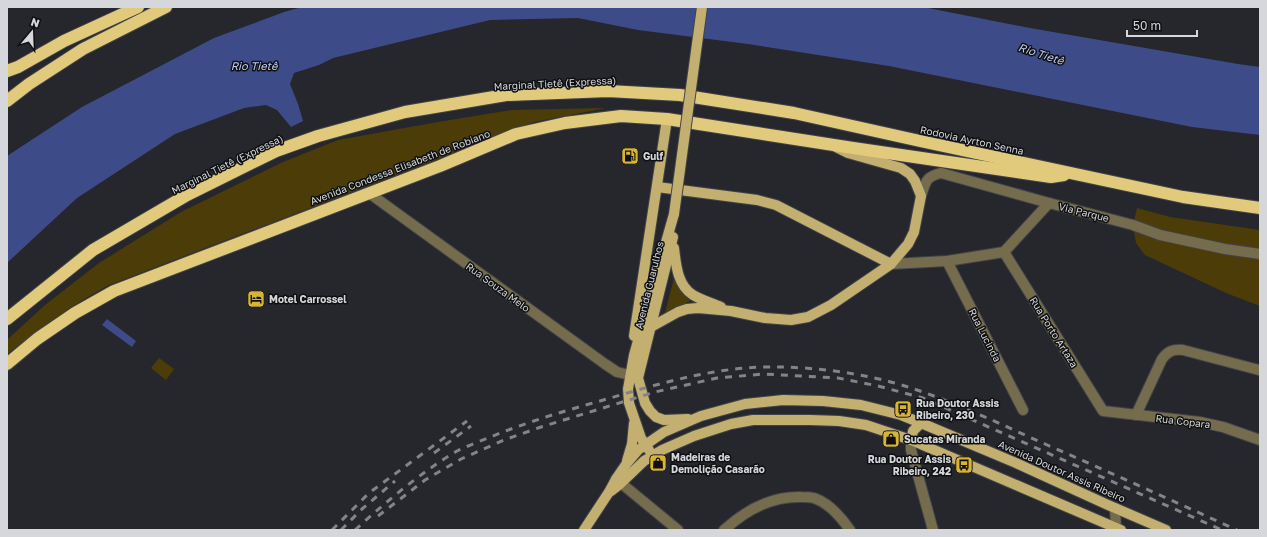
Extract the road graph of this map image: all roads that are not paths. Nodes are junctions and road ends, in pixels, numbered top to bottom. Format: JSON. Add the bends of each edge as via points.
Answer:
{"nodes":[{"id":1,"x":138,"y":7,"type":"edge"},
{"id":2,"x":166,"y":7,"type":"edge"},
{"id":3,"x":702,"y":7,"type":"edge"},
{"id":4,"x":7,"y":71,"type":"edge"},
{"id":5,"x":680,"y":95,"type":"joint"},
{"id":6,"x":7,"y":101,"type":"edge"},
{"id":7,"x":667,"y":119,"type":"junction"},
{"id":8,"x":833,"y":145,"type":"junction"},
{"id":9,"x":1075,"y":174,"type":"junction"},
{"id":10,"x":657,"y":187,"type":"junction"},
{"id":11,"x":369,"y":193,"type":"junction"},
{"id":12,"x":921,"y":196,"type":"junction"},
{"id":13,"x":1050,"y":203,"type":"junction"},
{"id":14,"x":1260,"y":208,"type":"edge"},
{"id":15,"x":674,"y":214,"type":"junction"},
{"id":16,"x":673,"y":240,"type":"junction"},
{"id":17,"x":1004,"y":252,"type":"junction"},
{"id":18,"x":1260,"y":254,"type":"edge"},
{"id":19,"x":947,"y":261,"type":"junction"},
{"id":20,"x":892,"y":264,"type":"junction"},
{"id":21,"x":730,"y":310,"type":"junction"},
{"id":22,"x":7,"y":318,"type":"edge"},
{"id":23,"x":651,"y":327,"type":"junction"},
{"id":24,"x":634,"y":355,"type":"junction"},
{"id":25,"x":7,"y":364,"type":"edge"},
{"id":26,"x":1259,"y":370,"type":"dead end"},
{"id":27,"x":630,"y":375,"type":"junction"},
{"id":28,"x":871,"y":407,"type":"junction"},
{"id":29,"x":1023,"y":410,"type":"dead end"},
{"id":30,"x":1103,"y":411,"type":"joint"},
{"id":31,"x":1136,"y":416,"type":"junction"},
{"id":32,"x":634,"y":417,"type":"junction"},
{"id":33,"x":692,"y":419,"type":"junction"},
{"id":34,"x":921,"y":423,"type":"junction"},
{"id":35,"x":866,"y":425,"type":"junction"},
{"id":36,"x":911,"y":440,"type":"junction"},
{"id":37,"x":1260,"y":440,"type":"edge"},
{"id":38,"x":646,"y":445,"type":"junction"},
{"id":39,"x":653,"y":455,"type":"junction"},
{"id":40,"x":627,"y":463,"type":"junction"},
{"id":41,"x":618,"y":481,"type":"junction"},
{"id":42,"x":1115,"y":508,"type":"junction"},
{"id":43,"x":1118,"y":529,"type":"edge"},
{"id":44,"x":584,"y":530,"type":"edge"},
{"id":45,"x":678,"y":530,"type":"edge"},
{"id":46,"x":724,"y":530,"type":"edge"},
{"id":47,"x":850,"y":530,"type":"edge"},
{"id":48,"x":933,"y":530,"type":"edge"},
{"id":49,"x":1166,"y":530,"type":"edge"}],
"edges":[{"from":1,"to":4,"type":"highway"},
{"from":2,"to":6,"type":"highway","via":[[83,50]]},
{"from":3,"to":15,"type":"main road","bridge":true},
{"from":5,"to":9,"type":"highway","name":"Rodovia Ayrton Senna","via":[[794,113]]},
{"from":5,"to":22,"type":"highway","name":"Marginal Tietê (Expressa)","via":[[608,91],[506,96],[405,112],[318,136],[276,151],[186,195],[93,250]]},
{"from":7,"to":8,"type":"highway","name":"Avenida Condessa Elisabeth de Robiano"},
{"from":7,"to":10,"type":"main road","name":"Avenida Guarulhos"},
{"from":7,"to":11,"type":"highway","name":"Avenida Condessa Elisabeth de Robiano","via":[[621,116],[565,123],[516,134]]},
{"from":8,"to":9,"type":"highway","name":"Avenida Condessa Elisabeth de Robiano","via":[[1051,177]]},
{"from":8,"to":12,"type":"main road","via":[[848,153],[901,168],[910,174]]},
{"from":9,"to":14,"type":"highway","name":"Rodovia Ayrton Senna","via":[[1183,197]]},
{"from":10,"to":20,"type":"main road","via":[[757,200],[776,205]]},
{"from":10,"to":24,"type":"main road","name":"Avenida Guarulhos","via":[[636,320]]},
{"from":11,"to":25,"type":"highway","name":"Avenida Condessa Elisabeth de Robiano","via":[[114,291],[75,313]]},
{"from":11,"to":27,"type":"street","name":"Rua Souza Melo","via":[[604,364],[617,372]]},
{"from":12,"to":13,"type":"street","name":"Via Parque","via":[[926,180],[941,173]]},
{"from":12,"to":20,"type":"main road","via":[[914,232]]},
{"from":13,"to":17,"type":"street"},
{"from":13,"to":18,"type":"street","name":"Via Parque","via":[[1133,225],[1160,235],[1225,250]]},
{"from":15,"to":16,"type":"main road","name":"Avenida Guarulhos"},
{"from":15,"to":24,"type":"main road","name":"Avenida Guarulhos"},
{"from":16,"to":21,"type":"main road","via":[[675,260],[685,289],[694,296]]},
{"from":16,"to":23,"type":"main road","name":"Avenida Guarulhos"},
{"from":17,"to":19,"type":"street"},
{"from":17,"to":30,"type":"street","name":"Rua Porto Artaza"},
{"from":19,"to":20,"type":"street"},
{"from":19,"to":29,"type":"street","name":"Rua Lucinda"},
{"from":20,"to":21,"type":"main road","via":[[831,305],[808,317],[791,320],[764,318]]},
{"from":21,"to":23,"type":"main road","via":[[688,309]]},
{"from":23,"to":33,"type":"main road","name":"Avenida Guarulhos","via":[[638,378],[645,403],[656,417],[664,420]]},
{"from":24,"to":27,"type":"main road","name":"Avenida Guarulhos"},
{"from":26,"to":31,"type":"street","via":[[1183,350],[1171,350],[1162,359]]},
{"from":27,"to":32,"type":"main road","name":"Avenida Guarulhos","via":[[629,403]]},
{"from":28,"to":33,"type":"main road","name":"Avenida Doutor Assis Ribeiro","via":[[823,401],[783,400],[745,404]]},
{"from":28,"to":34,"type":"main road","name":"Avenida Doutor Assis Ribeiro"},
{"from":28,"to":35,"type":"main road"},
{"from":30,"to":31,"type":"street","name":"Rua Copara"},
{"from":31,"to":37,"type":"street","name":"Rua Copara","via":[[1200,422]]},
{"from":32,"to":38,"type":"main road","name":"Avenida Guarulhos"},
{"from":32,"to":40,"type":"main road","via":[[632,444]]},
{"from":33,"to":38,"type":"main road","via":[[664,432]]},
{"from":34,"to":36,"type":"main road","via":[[913,431]]},
{"from":34,"to":42,"type":"main road","name":"Avenida Doutor Assis Ribeiro"},
{"from":35,"to":36,"type":"main road"},
{"from":35,"to":39,"type":"main road","via":[[839,421],[753,420],[694,436]]},
{"from":36,"to":43,"type":"main road"},
{"from":36,"to":48,"type":"street","via":[[911,450]]},
{"from":38,"to":39,"type":"main road","name":"Avenida Guarulhos"},
{"from":38,"to":40,"type":"main road"},
{"from":39,"to":41,"type":"main road"},
{"from":40,"to":41,"type":"main road"},
{"from":41,"to":44,"type":"main road"},
{"from":41,"to":45,"type":"street"},
{"from":42,"to":43,"type":"street"},
{"from":42,"to":49,"type":"main road","name":"Avenida Doutor Assis Ribeiro"},
{"from":46,"to":47,"type":"street","via":[[754,508],[776,499],[813,497],[840,516]]}]}
